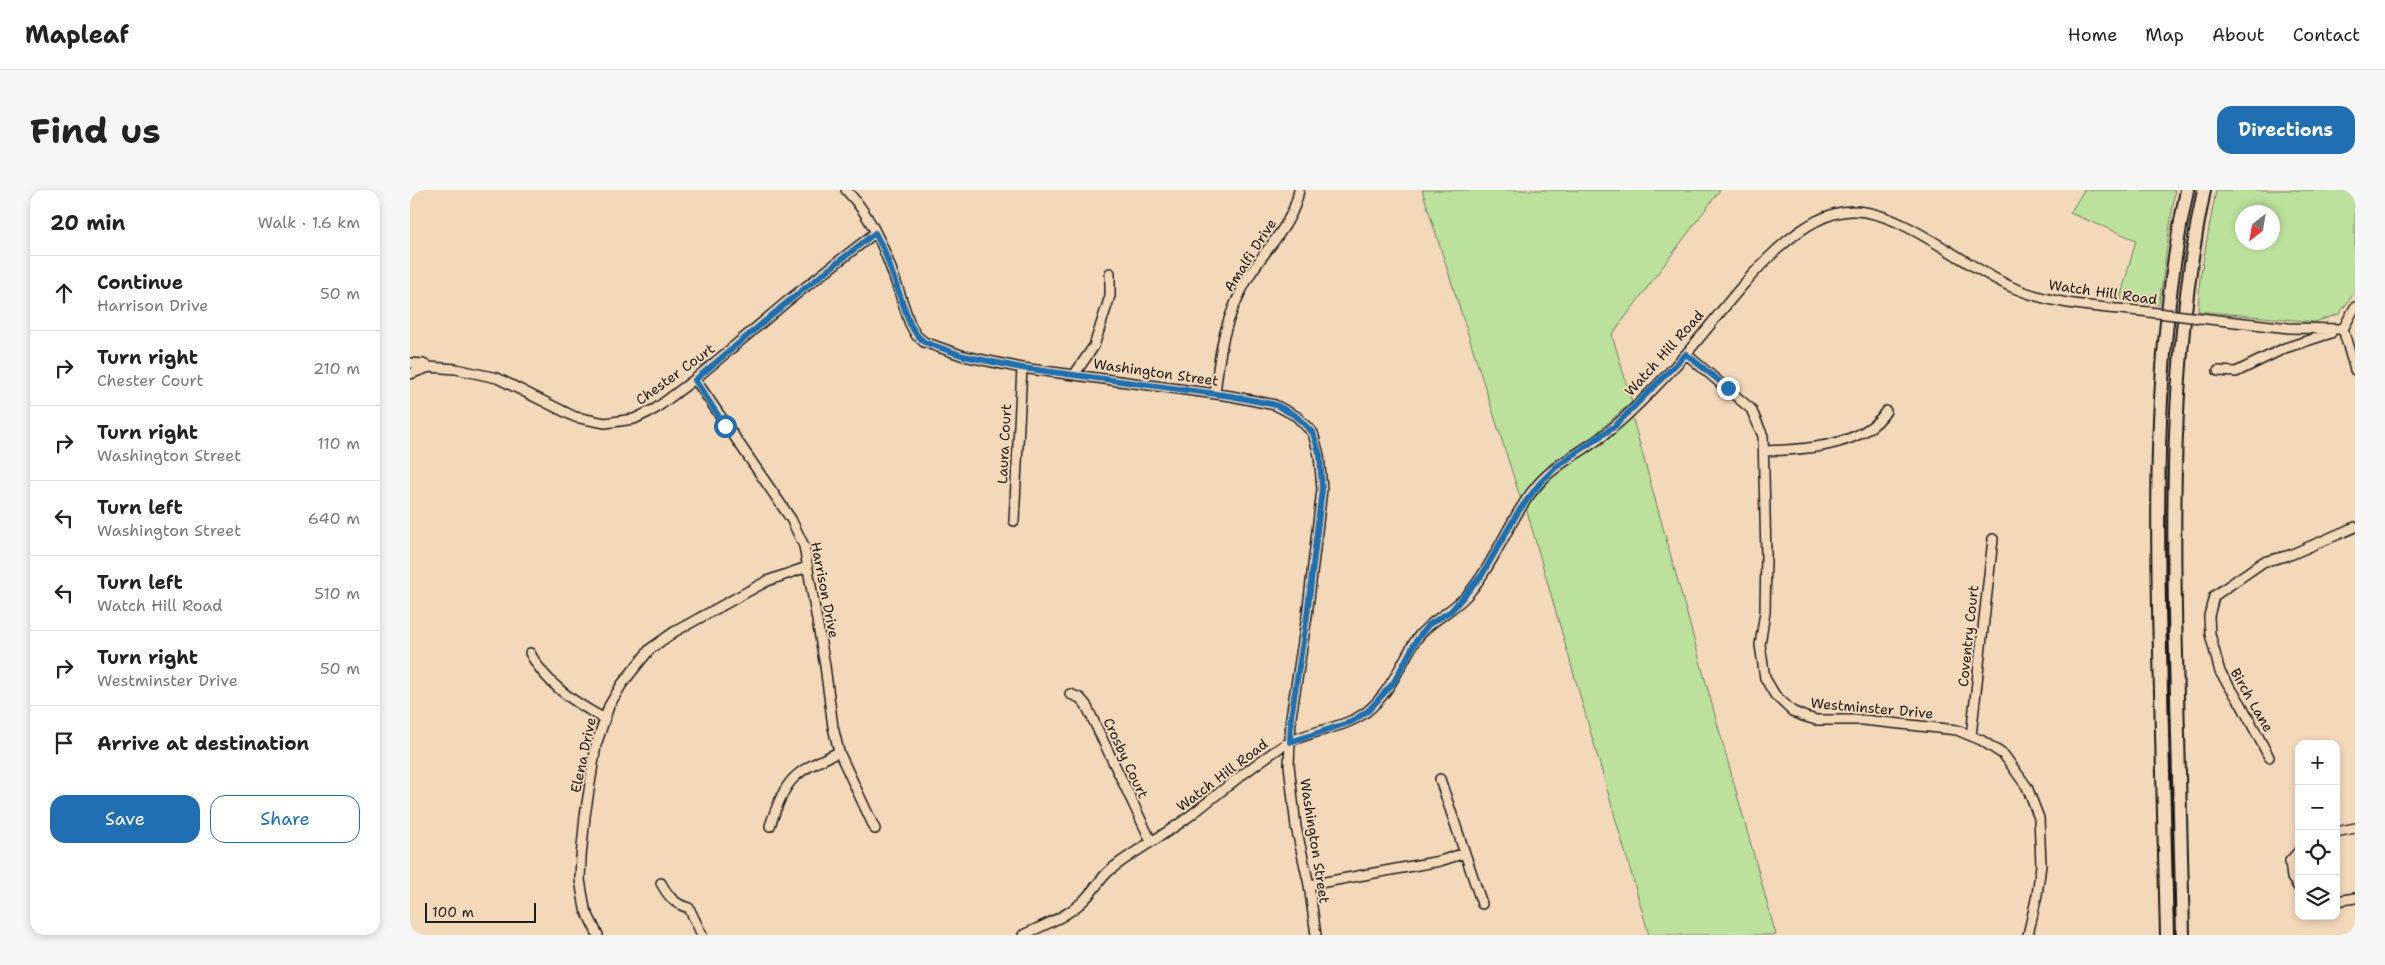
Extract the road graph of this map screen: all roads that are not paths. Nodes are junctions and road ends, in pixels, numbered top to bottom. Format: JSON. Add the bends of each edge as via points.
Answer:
{"nodes":[{"id":1,"x":846,"y":190,"type":"edge"},
{"id":2,"x":1299,"y":190,"type":"edge"},
{"id":3,"x":2187,"y":190,"type":"edge"},
{"id":4,"x":2204,"y":190,"type":"edge"},
{"id":5,"x":875,"y":233,"type":"junction"},
{"id":6,"x":1110,"y":273,"type":"dead end"},
{"id":7,"x":2355,"y":307,"type":"edge"},
{"id":8,"x":2343,"y":329,"type":"junction"},
{"id":9,"x":2352,"y":351,"type":"edge"},
{"id":10,"x":1686,"y":354,"type":"junction"},
{"id":11,"x":410,"y":363,"type":"edge"},
{"id":12,"x":429,"y":367,"type":"junction"},
{"id":13,"x":1022,"y":368,"type":"junction"},
{"id":14,"x":2355,"y":370,"type":"edge"},
{"id":15,"x":2218,"y":371,"type":"dead end"},
{"id":16,"x":410,"y":374,"type":"edge"},
{"id":17,"x":1074,"y":375,"type":"junction"},
{"id":18,"x":695,"y":380,"type":"junction"},
{"id":19,"x":1214,"y":394,"type":"junction"},
{"id":20,"x":1886,"y":411,"type":"dead end"},
{"id":21,"x":1764,"y":451,"type":"junction"},
{"id":22,"x":1014,"y":521,"type":"dead end"},
{"id":23,"x":2355,"y":527,"type":"edge"},
{"id":24,"x":1992,"y":539,"type":"dead end"},
{"id":25,"x":807,"y":567,"type":"junction"},
{"id":26,"x":530,"y":653,"type":"dead end"},
{"id":27,"x":1070,"y":694,"type":"dead end"},
{"id":28,"x":603,"y":718,"type":"junction"},
{"id":29,"x":1971,"y":736,"type":"junction"},
{"id":30,"x":1290,"y":742,"type":"junction"},
{"id":31,"x":839,"y":752,"type":"junction"},
{"id":32,"x":2269,"y":757,"type":"dead end"},
{"id":33,"x":1440,"y":779,"type":"dead end"},
{"id":34,"x":770,"y":826,"type":"dead end"},
{"id":35,"x":2355,"y":828,"type":"edge"},
{"id":36,"x":875,"y":829,"type":"dead end"},
{"id":37,"x":2340,"y":831,"type":"edge"},
{"id":38,"x":1151,"y":841,"type":"junction"},
{"id":39,"x":1465,"y":853,"type":"junction"},
{"id":40,"x":2295,"y":856,"type":"edge"},
{"id":41,"x":661,"y":882,"type":"dead end"},
{"id":42,"x":2295,"y":882,"type":"edge"},
{"id":43,"x":1309,"y":885,"type":"junction"},
{"id":44,"x":2355,"y":898,"type":"edge"},
{"id":45,"x":2340,"y":900,"type":"edge"},
{"id":46,"x":1482,"y":904,"type":"dead end"},
{"id":47,"x":598,"y":935,"type":"edge"},
{"id":48,"x":702,"y":935,"type":"edge"},
{"id":49,"x":1023,"y":935,"type":"edge"},
{"id":50,"x":1316,"y":935,"type":"edge"},
{"id":51,"x":2028,"y":935,"type":"edge"},
{"id":52,"x":2167,"y":935,"type":"edge"},
{"id":53,"x":2183,"y":935,"type":"edge"}],
"edges":[{"from":1,"to":5,"type":"street","name":"Washington Street"},
{"from":2,"to":19,"type":"street","name":"Amalfi Drive","via":[[1292,215],[1248,277],[1230,312],[1222,339]]},
{"from":3,"to":52,"type":"highway","via":[[2165,338],[2157,459]]},
{"from":4,"to":53,"type":"highway","via":[[2184,311],[2174,442]]},
{"from":5,"to":13,"type":"street","name":"Washington Street","via":[[910,324],[924,342],[945,351]]},
{"from":5,"to":18,"type":"street","name":"Chester Court"},
{"from":6,"to":17,"type":"street","via":[[1110,296],[1094,346]]},
{"from":7,"to":8,"type":"street"},
{"from":8,"to":9,"type":"street"},
{"from":8,"to":10,"type":"street","name":"Watch Hill Road","bridge":true,"via":[[2302,329],[2200,318],[2070,303],[2034,295],[1999,281],[1892,220],[1870,212],[1848,210],[1815,220],[1787,238]]},
{"from":8,"to":15,"type":"street","via":[[2293,345],[2236,372]]},
{"from":9,"to":14,"type":"street"},
{"from":10,"to":21,"type":"street","name":"Westminster Drive","via":[[1751,409],[1763,436]]},
{"from":10,"to":30,"type":"street","name":"Watch Hill Road","via":[[1615,426],[1556,467],[1540,483],[1518,512],[1482,575],[1451,611],[1428,625],[1394,682],[1369,710],[1351,722]]},
{"from":11,"to":12,"type":"street","name":"Chester Court"},
{"from":12,"to":16,"type":"street","name":"Chester Court"},
{"from":12,"to":18,"type":"street","name":"Chester Court","via":[[497,378],[575,417],[605,423],[634,419]]},
{"from":13,"to":17,"type":"street","name":"Washington Street"},
{"from":13,"to":22,"type":"street","name":"Laura Court"},
{"from":17,"to":19,"type":"street","name":"Washington Street"},
{"from":18,"to":25,"type":"street","name":"Harrison Drive","via":[[790,519],[804,546]]},
{"from":19,"to":30,"type":"street","name":"Washington Street","via":[[1276,405],[1296,416],[1313,433],[1320,455],[1322,489]]},
{"from":20,"to":21,"type":"street","via":[[1874,425],[1824,446]]},
{"from":21,"to":29,"type":"street","name":"Westminster Drive","via":[[1765,592],[1760,645],[1765,678],[1775,695],[1792,710],[1816,720],[1925,725],[1957,730]]},
{"from":23,"to":32,"type":"street","name":"Birch Lane","via":[[2290,555],[2263,562],[2214,596],[2209,616],[2210,634],[2220,672]]},
{"from":24,"to":29,"type":"street","name":"Coventry Court"},
{"from":25,"to":28,"type":"street","name":"Elena Drive","via":[[767,581],[674,632],[650,649],[622,684]]},
{"from":25,"to":31,"type":"street","name":"Harrison Drive"},
{"from":26,"to":28,"type":"street","via":[[553,684]]},
{"from":27,"to":38,"type":"street","name":"Crosby Court","via":[[1086,705]]},
{"from":28,"to":47,"type":"street","name":"Elena Drive","via":[[594,754],[580,880],[585,909]]},
{"from":29,"to":51,"type":"street","name":"Westminster Drive","via":[[2004,755],[2027,786],[2039,818],[2041,865]]},
{"from":30,"to":38,"type":"street","name":"Watch Hill Road","via":[[1236,777],[1184,820]]},
{"from":30,"to":43,"type":"street","name":"Washington Street","via":[[1289,765],[1296,827]]},
{"from":31,"to":34,"type":"street","via":[[803,768],[790,781],[781,794]]},
{"from":31,"to":36,"type":"street","name":"Harrison Drive"},
{"from":33,"to":39,"type":"street"},
{"from":35,"to":37,"type":"street"},
{"from":38,"to":49,"type":"street","name":"Watch Hill Road","via":[[1108,872],[1083,902]]},
{"from":39,"to":43,"type":"street","via":[[1440,861]]},
{"from":39,"to":46,"type":"street"},
{"from":40,"to":42,"type":"street","via":[[2290,862]]},
{"from":41,"to":48,"type":"street","via":[[673,900],[689,908]]},
{"from":43,"to":50,"type":"street","name":"Washington Street"},
{"from":44,"to":45,"type":"street"}]}
